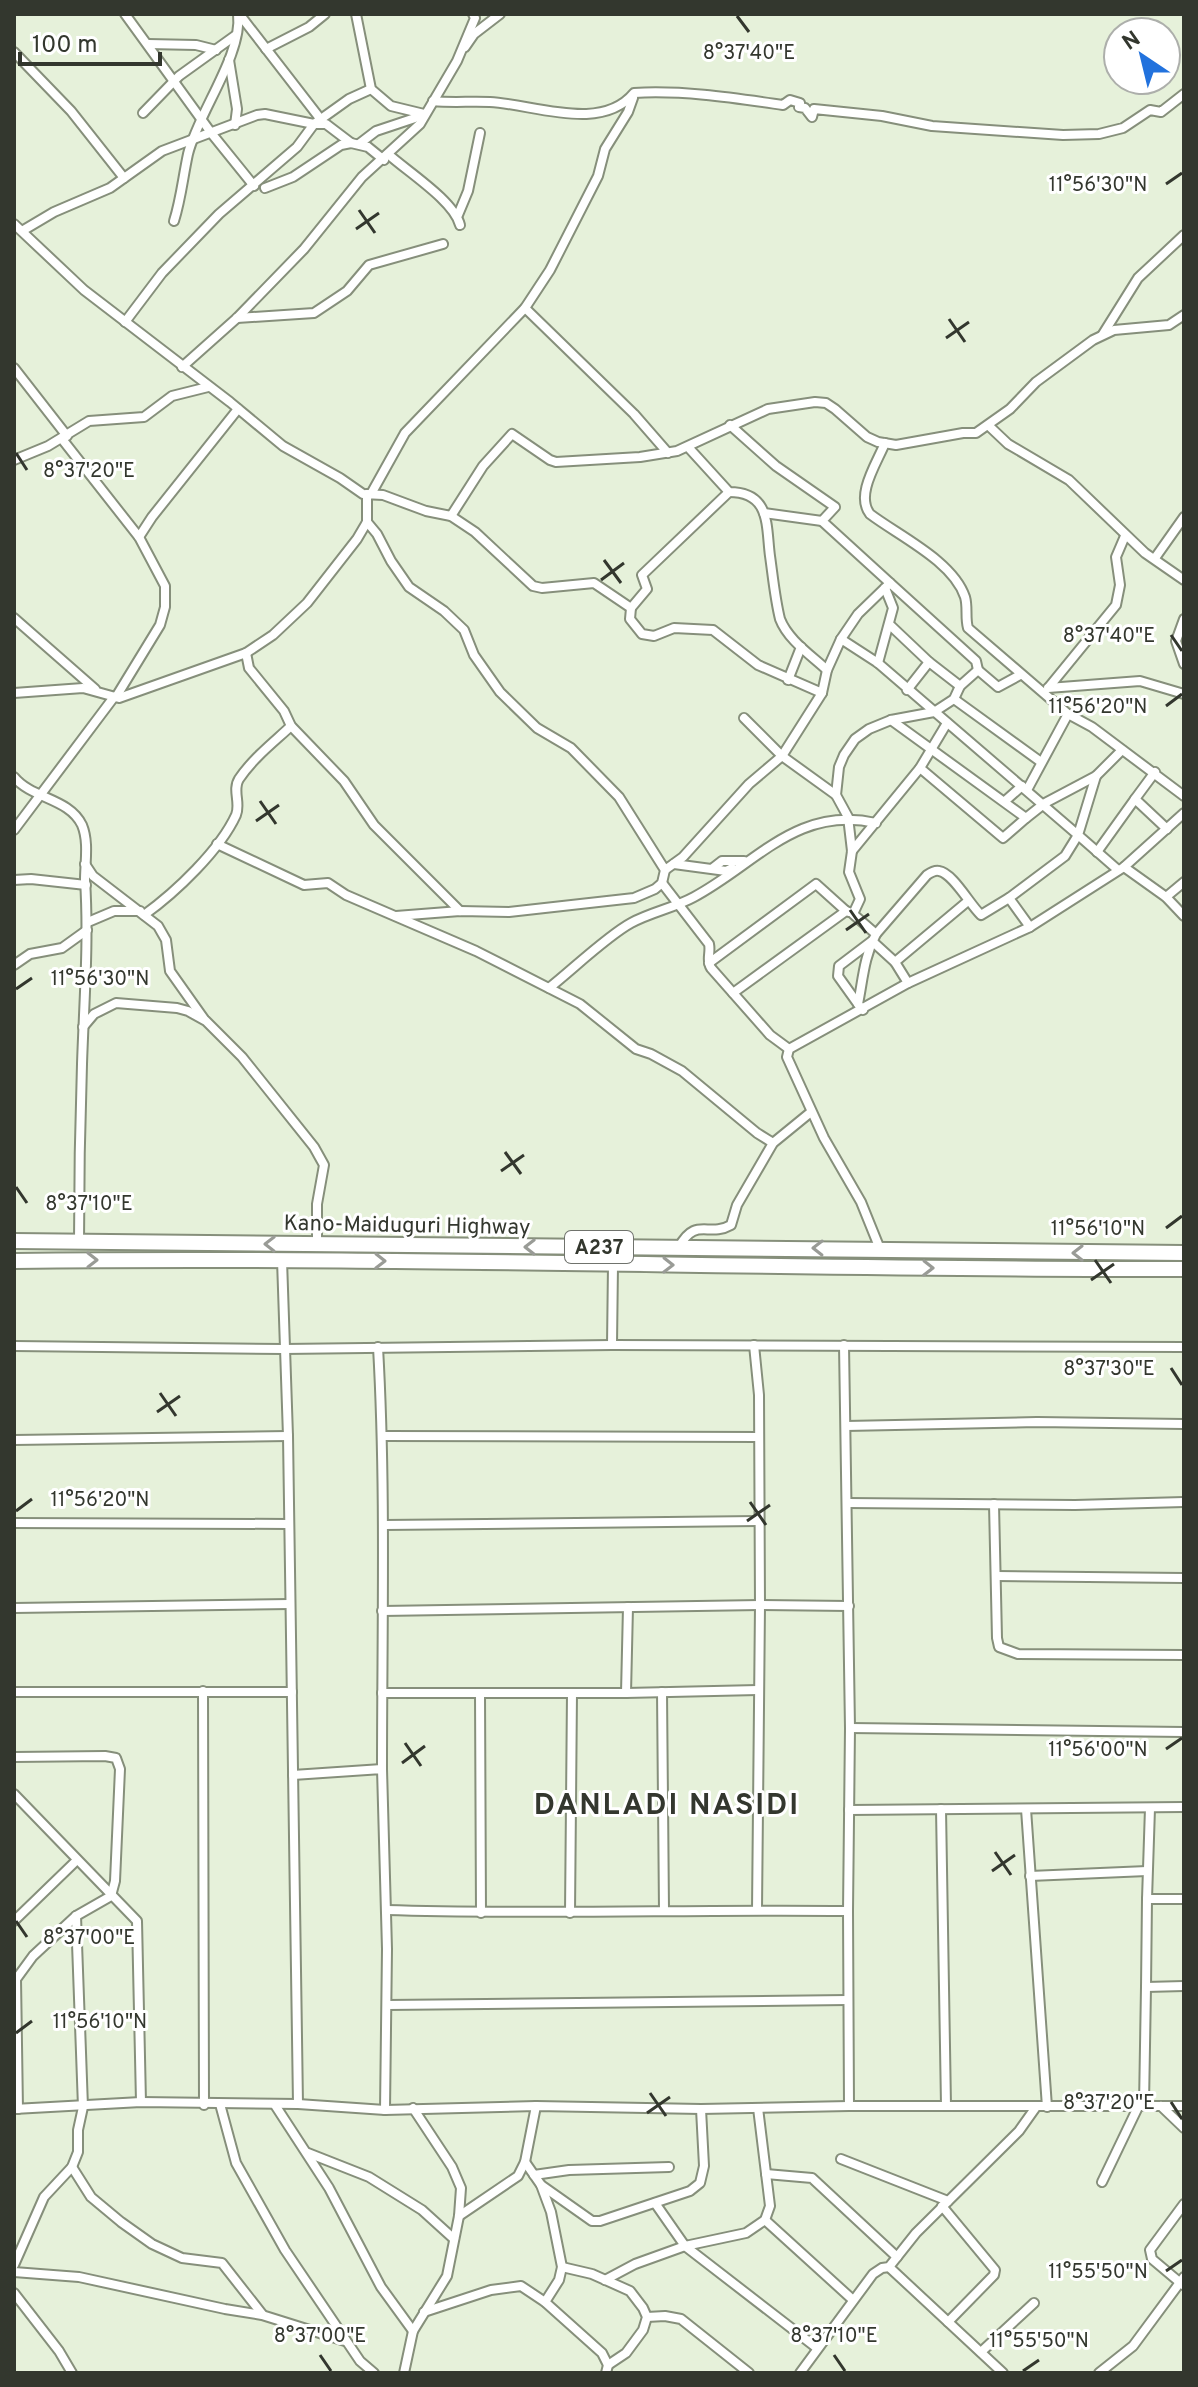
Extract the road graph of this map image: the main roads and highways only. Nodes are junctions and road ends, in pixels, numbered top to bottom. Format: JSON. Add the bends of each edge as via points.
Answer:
{"nodes":[{"id":1,"x":14,"y":1241,"type":"edge"},
{"id":2,"x":1184,"y":1253,"type":"edge"},
{"id":3,"x":14,"y":1261,"type":"edge"},
{"id":4,"x":1184,"y":1269,"type":"edge"}],
"edges":[{"from":2,"to":1,"type":"highway","name":"Kano-Maiduguri Highway","number":"A237","one_way":true},
{"from":3,"to":4,"type":"highway","name":"Kano-Maiduguri Highway","number":"A237","one_way":true}]}
